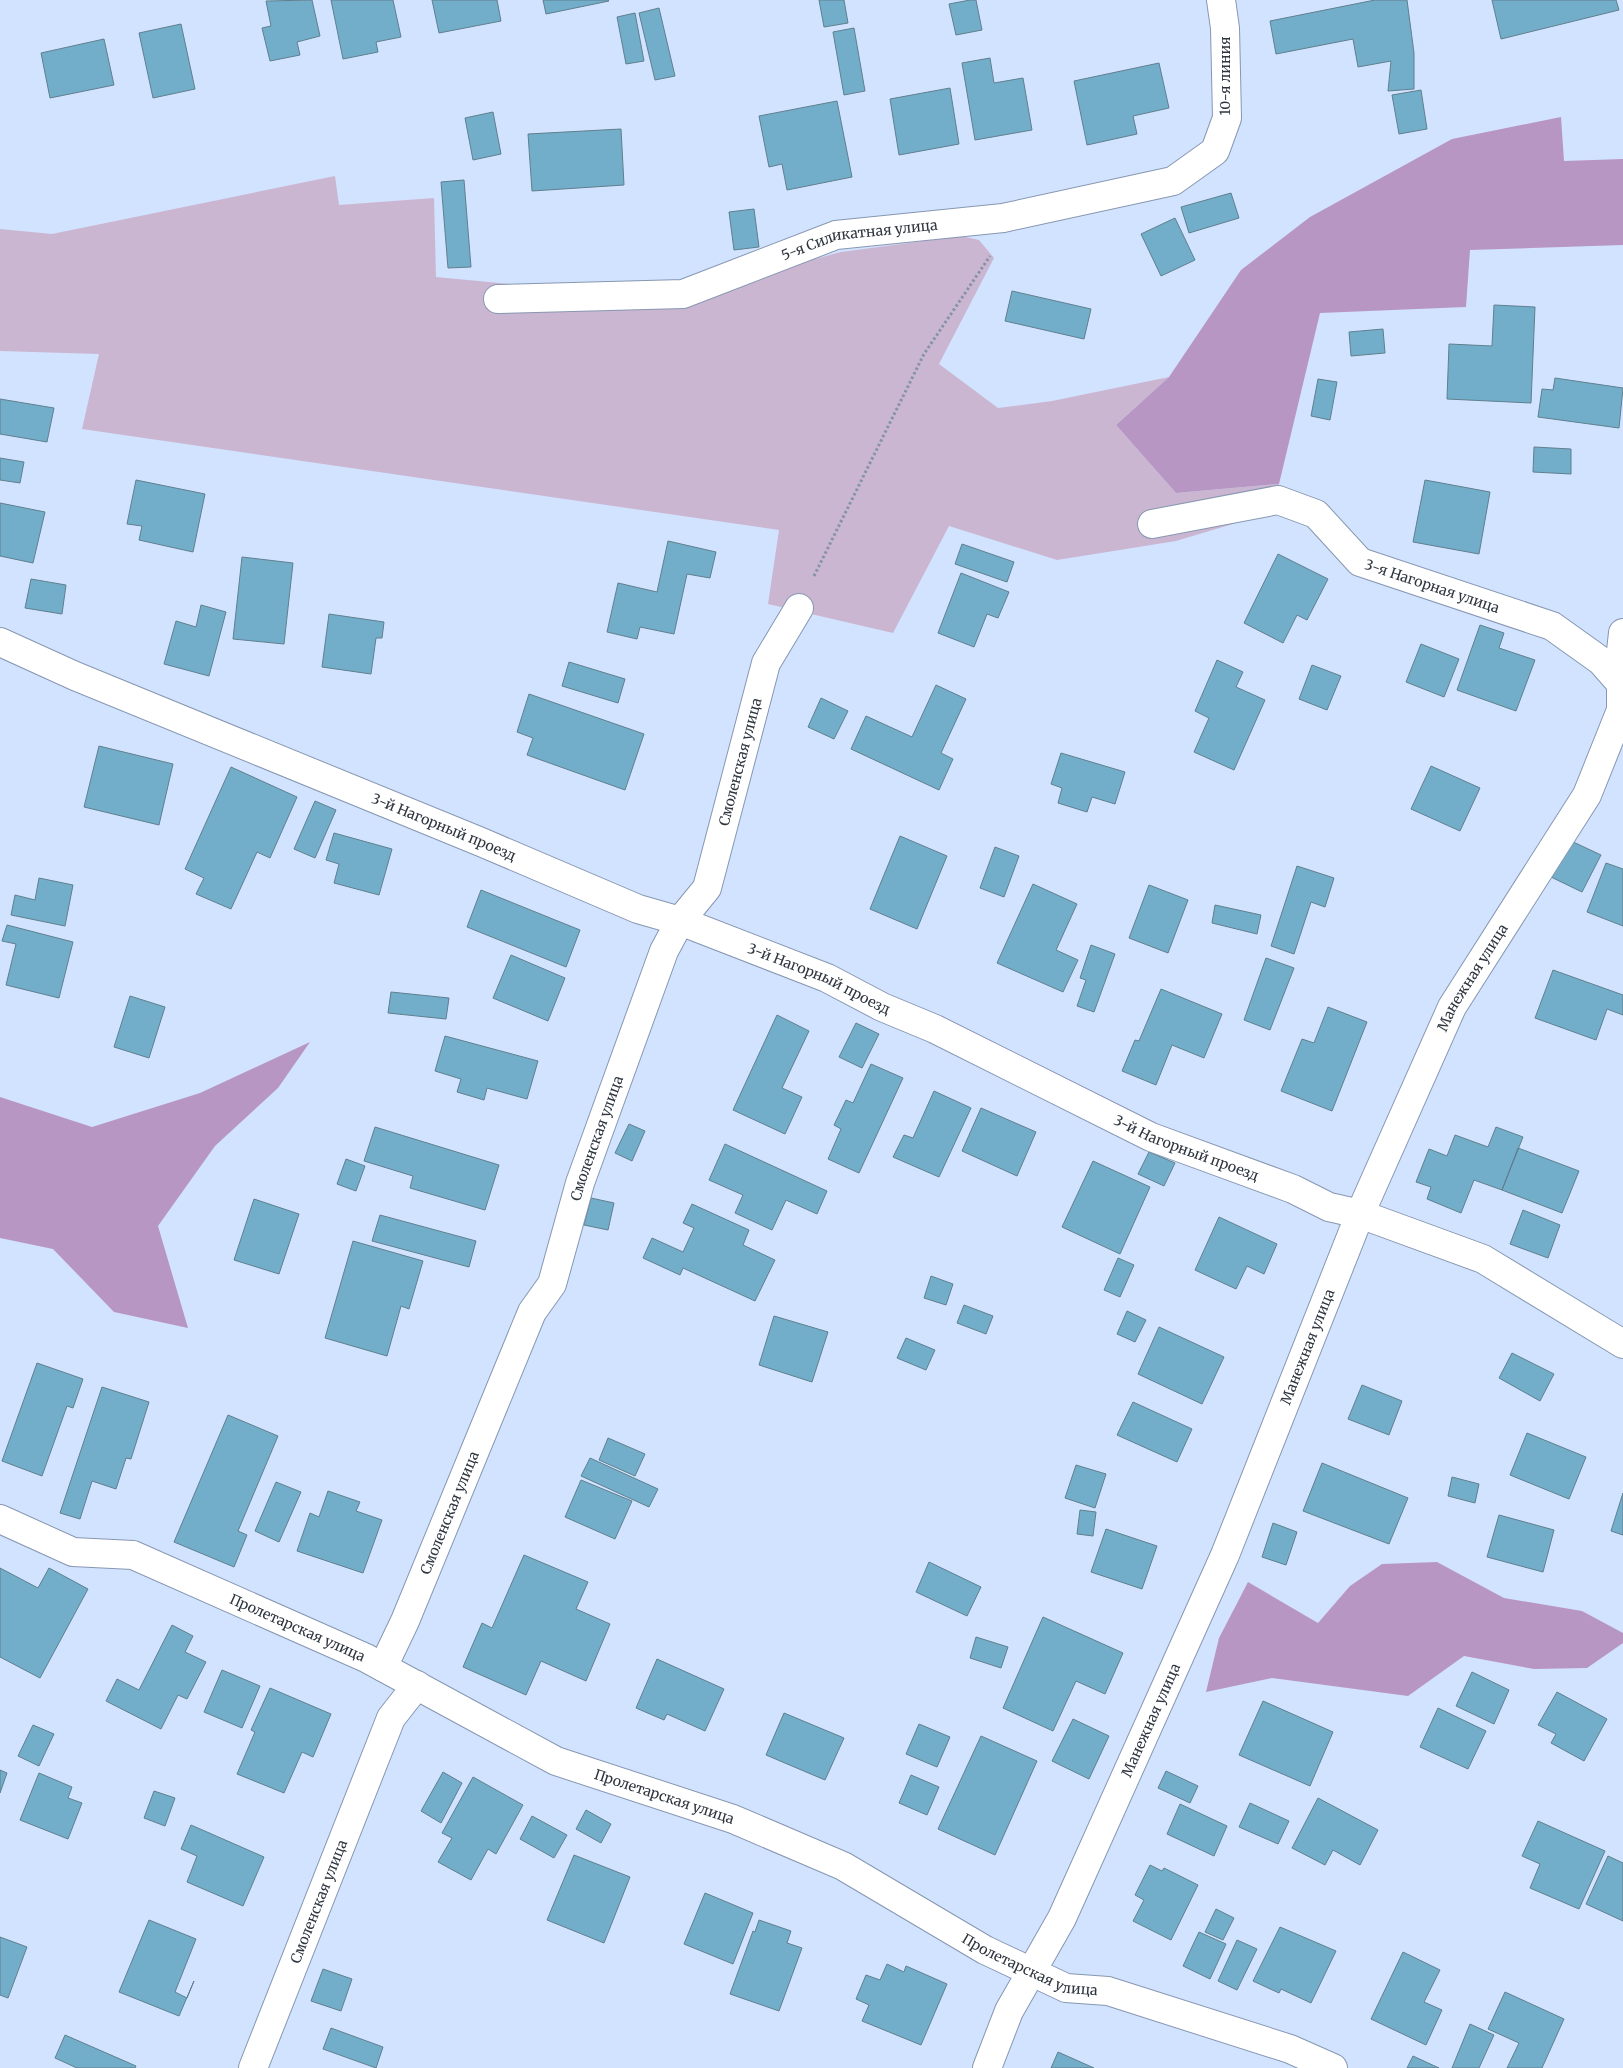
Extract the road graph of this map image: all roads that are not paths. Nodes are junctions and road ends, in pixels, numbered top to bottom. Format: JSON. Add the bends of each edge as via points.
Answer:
{"nodes":[{"id":1,"x":1221,"y":0,"type":"edge"},
{"id":2,"x":1215,"y":151,"type":"joint"},
{"id":3,"x":498,"y":298,"type":"dead end"},
{"id":4,"x":1152,"y":524,"type":"dead end"},
{"id":5,"x":799,"y":608,"type":"road end"},
{"id":6,"x":1623,"y":633,"type":"edge"},
{"id":7,"x":0,"y":642,"type":"edge"},
{"id":8,"x":1623,"y":686,"type":"edge"},
{"id":9,"x":680,"y":921,"type":"junction"},
{"id":10,"x":1360,"y":1214,"type":"junction"},
{"id":11,"x":1623,"y":1344,"type":"edge"},
{"id":12,"x":0,"y":1518,"type":"edge"},
{"id":13,"x":384,"y":1667,"type":"junction"},
{"id":14,"x":417,"y":1685,"type":"junction"},
{"id":15,"x":1032,"y":1973,"type":"junction"},
{"id":16,"x":253,"y":2068,"type":"edge"},
{"id":17,"x":987,"y":2068,"type":"edge"},
{"id":18,"x":1333,"y":2068,"type":"edge"}],
"edges":[{"from":1,"to":2,"type":"street","name":"10-я линия","via":[[1225,28],[1227,118]]},
{"from":2,"to":3,"type":"street","name":"5-я Силикатная улица","via":[[1173,181],[1003,218],[836,235],[683,294]]},
{"from":4,"to":8,"type":"street","name":"3-я Нагорная улица","via":[[1278,500],[1316,514],[1360,562],[1552,626],[1601,661]]},
{"from":5,"to":9,"type":"street","name":"Смоленская улица","via":[[766,663],[707,888]]},
{"from":6,"to":8,"type":"street","name":"Манежная улица"},
{"from":7,"to":9,"type":"street","name":"3-й Нагорный проезд","via":[[638,909]]},
{"from":8,"to":10,"type":"street","name":"Манежная улица","via":[[1621,710],[1587,795],[1452,1007]]},
{"from":9,"to":10,"type":"street","name":"3-й Нагорный проезд","via":[[827,978],[1151,1137],[1293,1189],[1330,1207]]},
{"from":9,"to":13,"type":"street","name":"Смоленская улица","via":[[664,951],[580,1183],[552,1284],[532,1312]]},
{"from":10,"to":11,"type":"street","name":"3-й Нагорный проезд","via":[[1483,1259]]},
{"from":10,"to":15,"type":"street","name":"Манежная улица","via":[[1225,1555],[1062,1918]]},
{"from":12,"to":13,"type":"street","name":"Пролетарская улица","via":[[73,1552],[134,1555]]},
{"from":13,"to":14,"type":"street","name":"Пролетарская улица"},
{"from":14,"to":15,"type":"street","name":"Пролетарская улица","via":[[556,1761],[733,1819],[843,1866],[986,1950]]},
{"from":14,"to":16,"type":"street","name":"Смоленская улица","via":[[391,1718]]},
{"from":15,"to":17,"type":"street","name":"Манежная улица","via":[[1009,2011]]},
{"from":15,"to":18,"type":"street","name":"Пролетарская улица","via":[[1066,1988],[1108,1991],[1290,2049]]}]}
